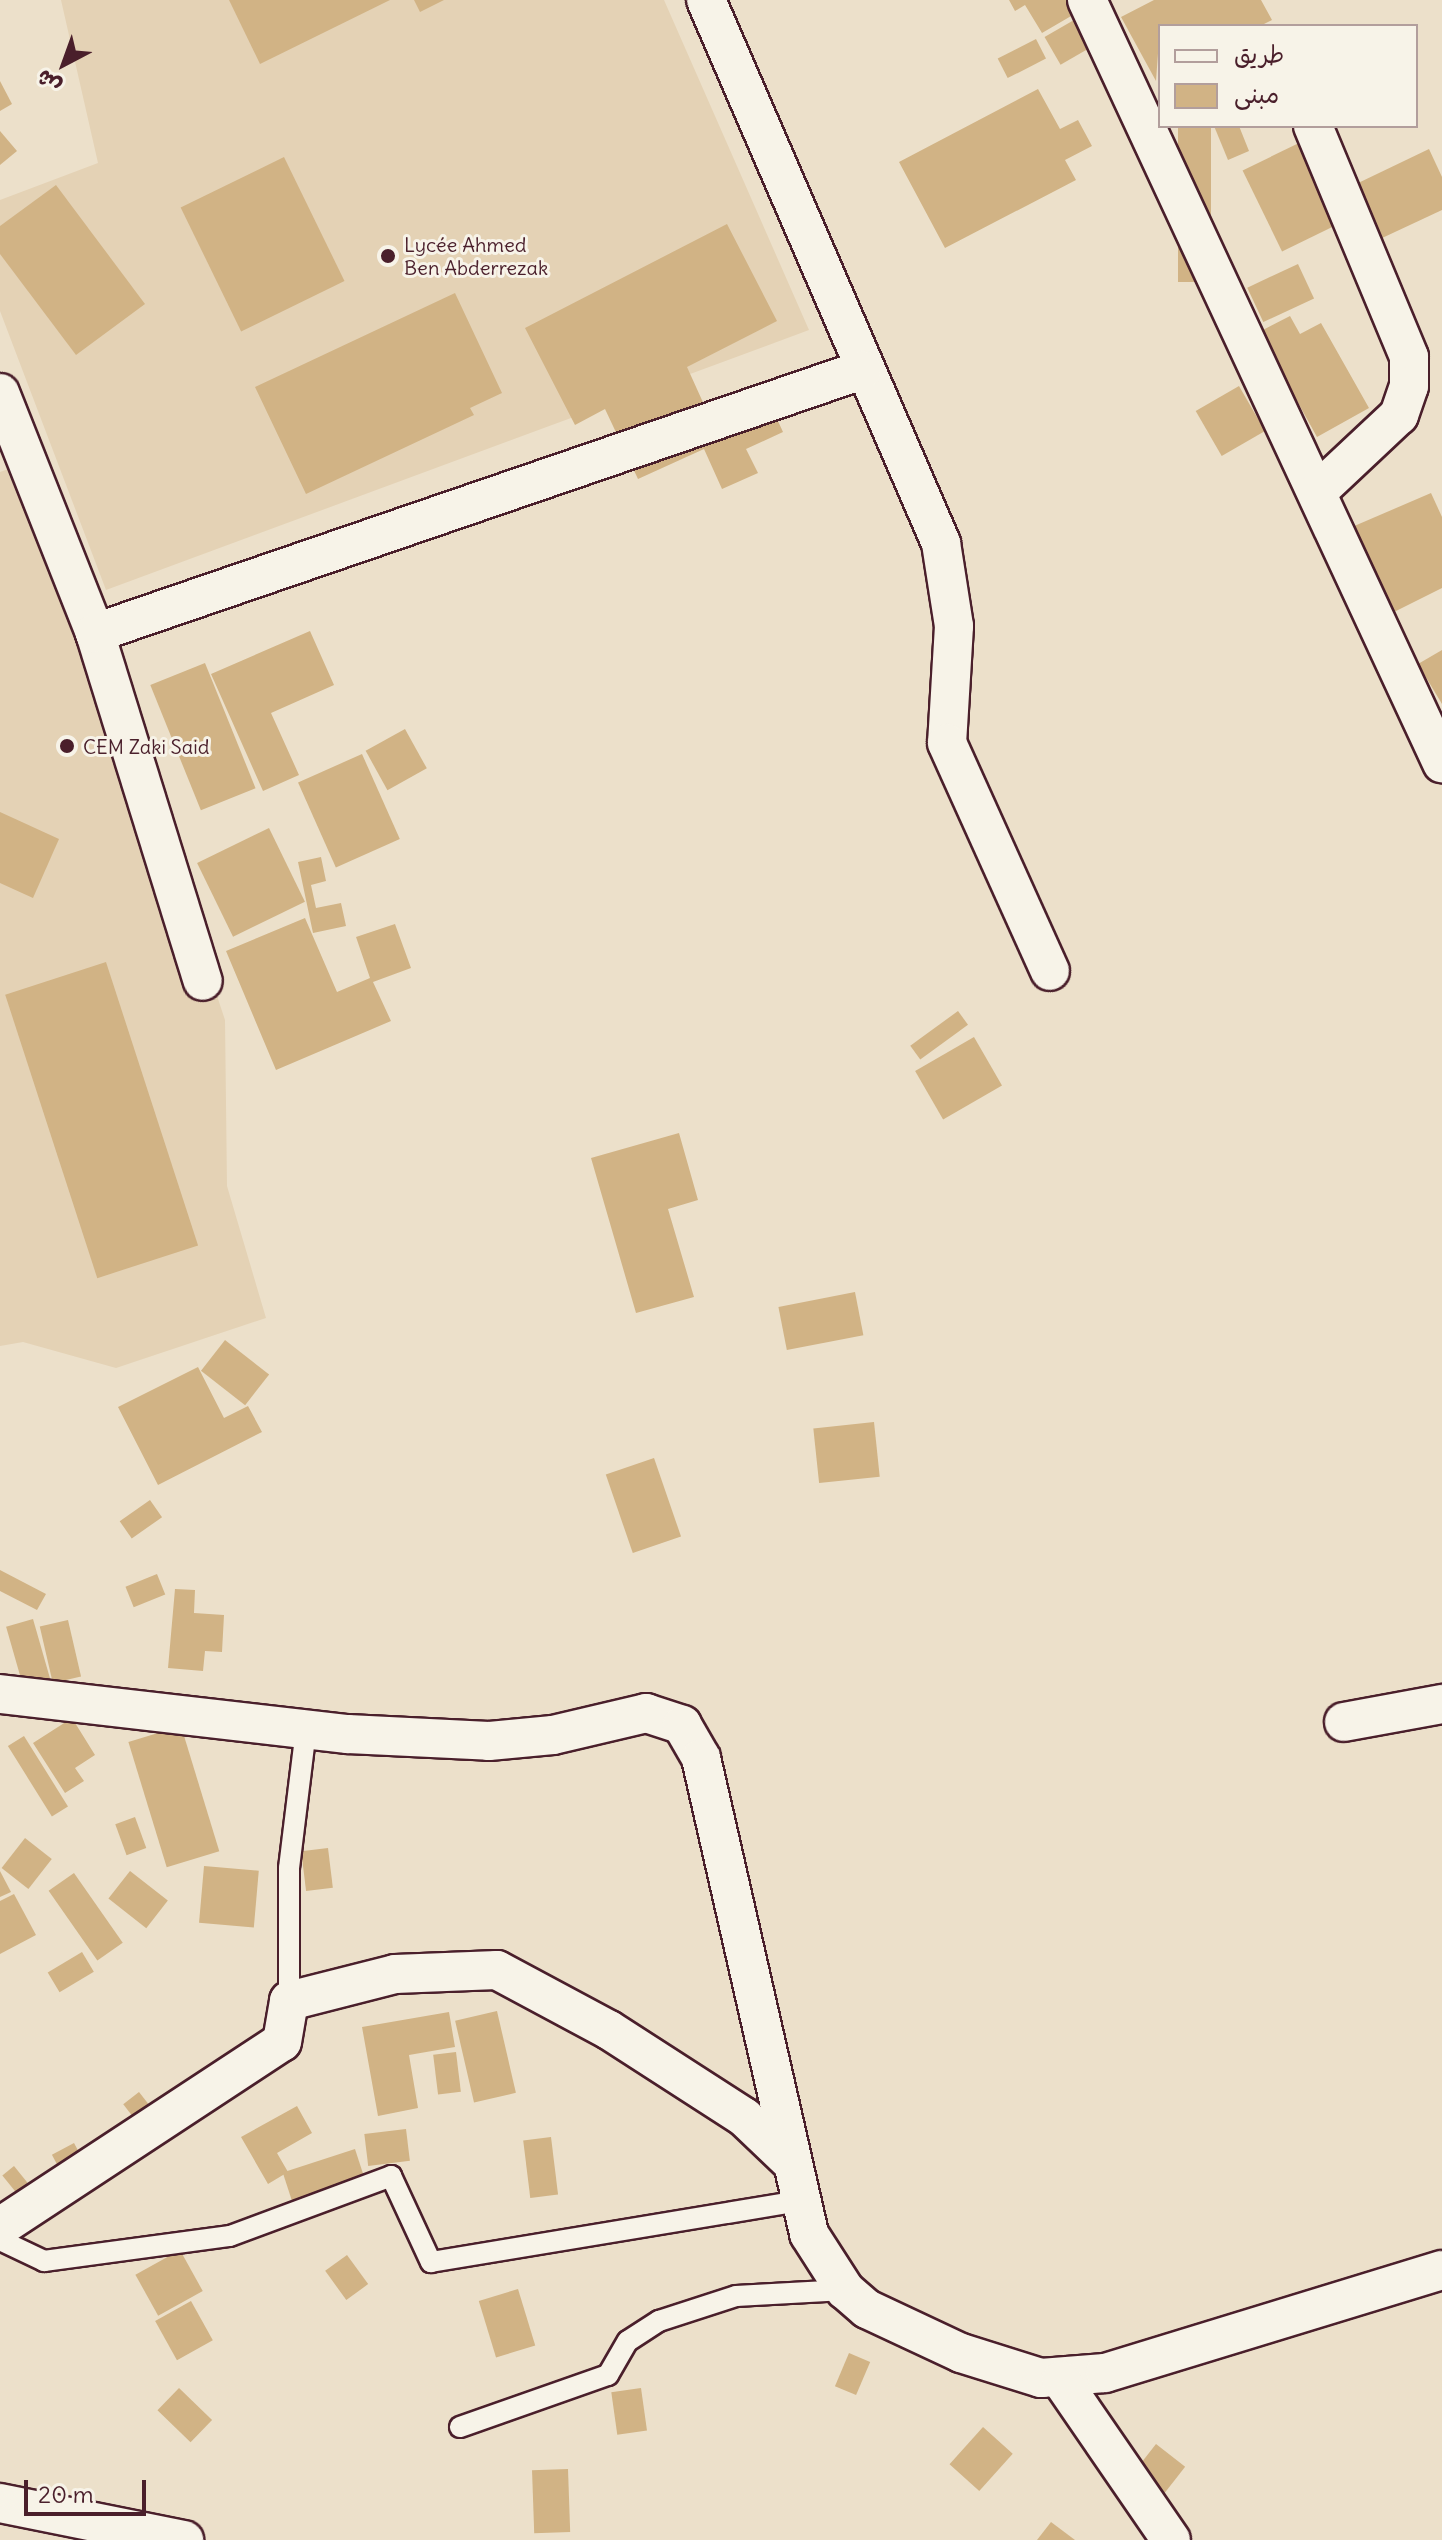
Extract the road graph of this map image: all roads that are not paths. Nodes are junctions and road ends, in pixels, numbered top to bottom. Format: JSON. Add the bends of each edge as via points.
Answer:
{"nodes":[{"id":1,"x":706,"y":0,"type":"edge"},
{"id":2,"x":1087,"y":0,"type":"edge"},
{"id":3,"x":1314,"y":128,"type":"edge"},
{"id":4,"x":862,"y":370,"type":"junction"},
{"id":5,"x":0,"y":393,"type":"edge"},
{"id":6,"x":12,"y":460,"type":"edge"},
{"id":7,"x":1317,"y":492,"type":"junction"},
{"id":8,"x":95,"y":633,"type":"junction"},
{"id":9,"x":1442,"y":763,"type":"edge"},
{"id":10,"x":1050,"y":971,"type":"dead end"},
{"id":11,"x":203,"y":981,"type":"dead end"},
{"id":12,"x":0,"y":1694,"type":"edge"},
{"id":13,"x":1442,"y":1704,"type":"edge"},
{"id":14,"x":1344,"y":1722,"type":"dead end"},
{"id":15,"x":306,"y":1729,"type":"junction"},
{"id":16,"x":289,"y":2001,"type":"junction"},
{"id":17,"x":789,"y":2160,"type":"junction"},
{"id":18,"x":800,"y":2201,"type":"junction"},
{"id":19,"x":0,"y":2227,"type":"edge"},
{"id":20,"x":0,"y":2240,"type":"edge"},
{"id":21,"x":1442,"y":2270,"type":"edge"},
{"id":22,"x":845,"y":2290,"type":"junction"},
{"id":23,"x":1061,"y":2380,"type":"junction"},
{"id":24,"x":460,"y":2427,"type":"dead end"},
{"id":25,"x":0,"y":2503,"type":"edge"},
{"id":26,"x":184,"y":2540,"type":"edge"},
{"id":27,"x":1171,"y":2540,"type":"edge"}],
"edges":[{"from":1,"to":4,"type":"street"},
{"from":2,"to":7,"type":"street"},
{"from":3,"to":7,"type":"street","via":[[1409,357],[1409,386],[1399,415]]},
{"from":4,"to":8,"type":"street"},
{"from":4,"to":10,"type":"street","via":[[944,556],[954,626],[947,743],[956,774]]},
{"from":5,"to":6,"type":"street"},
{"from":6,"to":8,"type":"street"},
{"from":7,"to":9,"type":"street"},
{"from":8,"to":11,"type":"street"},
{"from":12,"to":15,"type":"street"},
{"from":13,"to":14,"type":"street"},
{"from":15,"to":16,"type":"lane","via":[[289,1868]]},
{"from":15,"to":17,"type":"street","via":[[489,1741],[553,1735],[646,1713],[682,1725],[701,1758]]},
{"from":16,"to":17,"type":"street","via":[[395,1974],[497,1970],[609,2030],[719,2101]]},
{"from":16,"to":19,"type":"street","via":[[282,2042]]},
{"from":17,"to":18,"type":"street"},
{"from":18,"to":20,"type":"lane","via":[[431,2262],[391,2176],[230,2236],[44,2261]]},
{"from":18,"to":22,"type":"street","via":[[809,2234]]},
{"from":21,"to":23,"type":"street","via":[[1148,2362]]},
{"from":22,"to":23,"type":"street","via":[[907,2331],[1006,2370]]},
{"from":22,"to":24,"type":"lane","via":[[736,2296],[659,2321],[628,2341],[608,2375]]},
{"from":23,"to":27,"type":"street"},
{"from":25,"to":26,"type":"street"}]}
